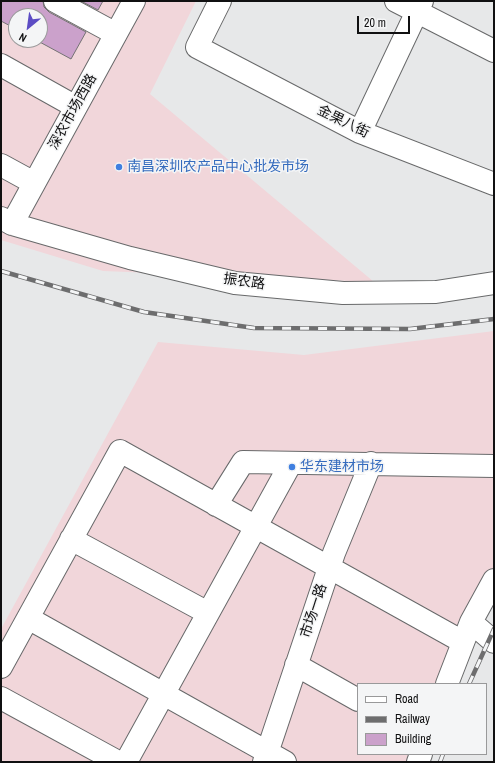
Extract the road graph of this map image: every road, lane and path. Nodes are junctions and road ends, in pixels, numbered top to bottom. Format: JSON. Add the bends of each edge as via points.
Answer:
{"nodes":[{"id":1,"x":55,"y":1,"type":"edge"},
{"id":2,"x":134,"y":1,"type":"edge"},
{"id":3,"x":220,"y":1,"type":"edge"},
{"id":4,"x":396,"y":1,"type":"edge"},
{"id":5,"x":420,"y":6,"type":"edge"},
{"id":6,"x":116,"y":34,"type":"junction"},
{"id":7,"x":494,"y":51,"type":"edge"},
{"id":8,"x":1,"y":65,"type":"edge"},
{"id":9,"x":76,"y":107,"type":"junction"},
{"id":10,"x":360,"y":132,"type":"junction"},
{"id":11,"x":1,"y":165,"type":"edge"},
{"id":12,"x":34,"y":183,"type":"junction"},
{"id":13,"x":494,"y":184,"type":"edge"},
{"id":14,"x":7,"y":221,"type":"edge"},
{"id":15,"x":494,"y":283,"type":"edge"},
{"id":16,"x":291,"y":463,"type":"junction"},
{"id":17,"x":371,"y":463,"type":"junction"},
{"id":18,"x":494,"y":466,"type":"edge"},
{"id":19,"x":216,"y":504,"type":"junction"},
{"id":20,"x":256,"y":527,"type":"junction"},
{"id":21,"x":71,"y":539,"type":"junction"},
{"id":22,"x":329,"y":567,"type":"junction"},
{"id":23,"x":494,"y":580,"type":"edge"},
{"id":24,"x":208,"y":613,"type":"junction"},
{"id":25,"x":28,"y":618,"type":"junction"},
{"id":26,"x":471,"y":622,"type":"junction"},
{"id":27,"x":463,"y":642,"type":"junction"},
{"id":28,"x":494,"y":642,"type":"edge"},
{"id":29,"x":296,"y":665,"type":"junction"},
{"id":30,"x":1,"y":667,"type":"edge"},
{"id":31,"x":448,"y":683,"type":"edge"},
{"id":32,"x":163,"y":694,"type":"junction"},
{"id":33,"x":1,"y":698,"type":"edge"},
{"id":34,"x":357,"y":699,"type":"edge"},
{"id":35,"x":272,"y":759,"type":"edge"},
{"id":36,"x":118,"y":762,"type":"edge"},
{"id":37,"x":126,"y":762,"type":"edge"}],
"edges":[{"from":1,"to":6,"type":"street"},
{"from":2,"to":6,"type":"street","name":"深农市场西路"},
{"from":3,"to":10,"type":"street","name":"金果八街","via":[[197,47]]},
{"from":4,"to":5,"type":"street"},
{"from":5,"to":7,"type":"street"},
{"from":5,"to":10,"type":"street"},
{"from":6,"to":9,"type":"street","name":"深农市场西路"},
{"from":8,"to":9,"type":"street"},
{"from":9,"to":12,"type":"street","name":"深农市场西路"},
{"from":10,"to":13,"type":"street","name":"金果八街"},
{"from":11,"to":12,"type":"street"},
{"from":12,"to":14,"type":"street","name":"深农市场西路"},
{"from":14,"to":15,"type":"street","name":"振农路","via":[[130,258],[235,283],[343,292],[436,292]]},
{"from":16,"to":17,"type":"street"},
{"from":16,"to":19,"type":"street","via":[[243,462]]},
{"from":16,"to":20,"type":"street"},
{"from":17,"to":18,"type":"street"},
{"from":17,"to":22,"type":"street","name":"市场一路"},
{"from":19,"to":20,"type":"street"},
{"from":19,"to":21,"type":"street","via":[[120,451]]},
{"from":20,"to":22,"type":"street"},
{"from":20,"to":24,"type":"street"},
{"from":21,"to":24,"type":"street"},
{"from":21,"to":25,"type":"street"},
{"from":22,"to":27,"type":"street"},
{"from":22,"to":29,"type":"street","name":"市场一路"},
{"from":23,"to":26,"type":"street"},
{"from":24,"to":32,"type":"street"},
{"from":25,"to":30,"type":"street"},
{"from":25,"to":32,"type":"street"},
{"from":26,"to":27,"type":"street"},
{"from":26,"to":28,"type":"street"},
{"from":27,"to":31,"type":"street"},
{"from":29,"to":34,"type":"street"},
{"from":29,"to":35,"type":"street","name":"市场一路"},
{"from":32,"to":35,"type":"street"},
{"from":32,"to":37,"type":"street"},
{"from":33,"to":36,"type":"street"}]}
